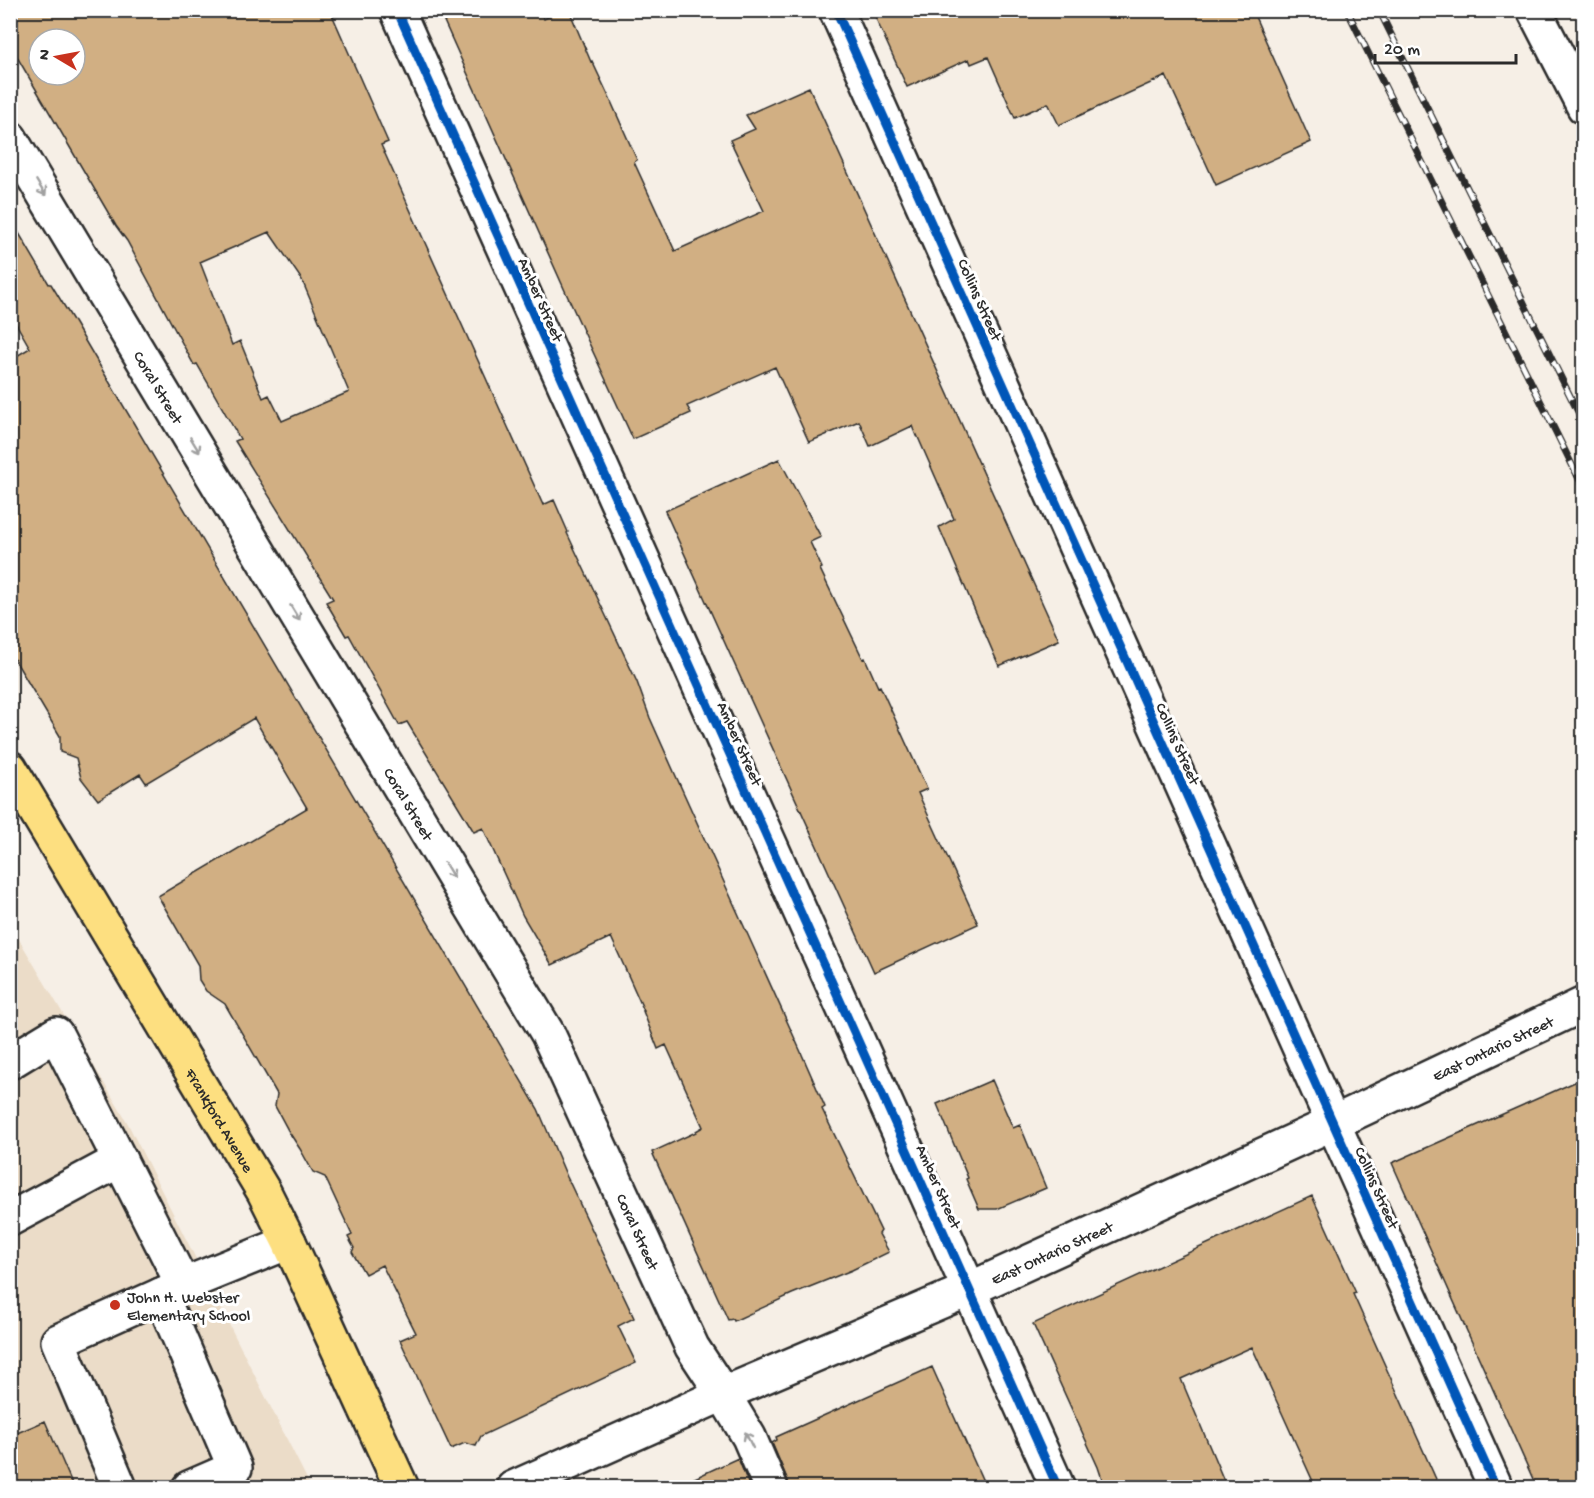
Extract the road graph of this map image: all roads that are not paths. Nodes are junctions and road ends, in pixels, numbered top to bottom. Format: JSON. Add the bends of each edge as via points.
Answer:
{"nodes":[{"id":1,"x":397,"y":10,"type":"edge"},
{"id":2,"x":836,"y":10,"type":"edge"},
{"id":3,"x":1534,"y":10,"type":"edge"},
{"id":4,"x":1584,"y":107,"type":"edge"},
{"id":5,"x":10,"y":138,"type":"edge"},
{"id":6,"x":10,"y":768,"type":"edge"},
{"id":7,"x":1584,"y":1004,"type":"edge"},
{"id":8,"x":10,"y":1062,"type":"edge"},
{"id":9,"x":1333,"y":1123,"type":"junction"},
{"id":10,"x":120,"y":1160,"type":"junction"},
{"id":11,"x":10,"y":1219,"type":"edge"},
{"id":12,"x":289,"y":1242,"type":"junction"},
{"id":13,"x":970,"y":1289,"type":"junction"},
{"id":14,"x":172,"y":1290,"type":"junction"},
{"id":15,"x":723,"y":1394,"type":"junction"},
{"id":16,"x":120,"y":1488,"type":"edge"},
{"id":17,"x":189,"y":1488,"type":"edge"},
{"id":18,"x":402,"y":1488,"type":"edge"},
{"id":19,"x":513,"y":1488,"type":"edge"},
{"id":20,"x":771,"y":1488,"type":"edge"},
{"id":21,"x":1058,"y":1488,"type":"edge"},
{"id":22,"x":1496,"y":1488,"type":"edge"}],
"edges":[{"from":1,"to":13,"type":"street","name":"Amber Street"},
{"from":2,"to":9,"type":"street","name":"Collins Street"},
{"from":3,"to":4,"type":"street"},
{"from":5,"to":15,"type":"street","name":"Coral Street","one_way":true,"via":[[548,1034],[692,1347]]},
{"from":6,"to":12,"type":"main road","name":"Frankford Avenue","via":[[264,1192]]},
{"from":7,"to":9,"type":"street","name":"East Ontario Street"},
{"from":8,"to":10,"type":"street","via":[[56,1034]]},
{"from":9,"to":13,"type":"street","name":"East Ontario Street"},
{"from":9,"to":22,"type":"street","name":"Collins Street"},
{"from":10,"to":11,"type":"street"},
{"from":10,"to":14,"type":"street"},
{"from":12,"to":14,"type":"street"},
{"from":12,"to":18,"type":"main road","name":"Frankford Avenue"},
{"from":13,"to":15,"type":"street","name":"East Ontario Street"},
{"from":13,"to":21,"type":"street","name":"Amber Street"},
{"from":14,"to":16,"type":"street","via":[[58,1341]]},
{"from":14,"to":17,"type":"street","via":[[235,1468]]},
{"from":15,"to":19,"type":"street","name":"East Ontario Street"},
{"from":20,"to":15,"type":"street","name":"Coral Street","one_way":true}]}
